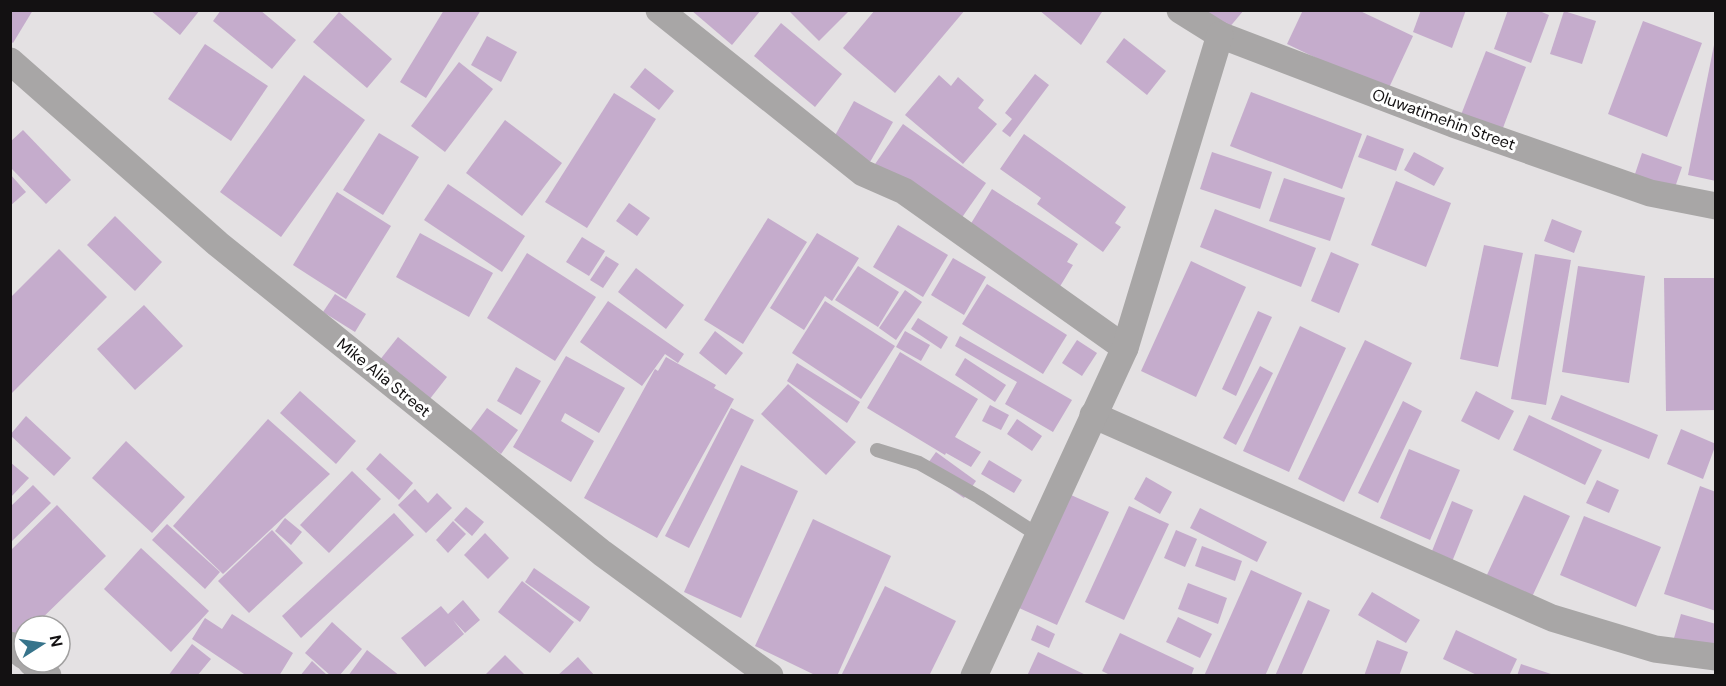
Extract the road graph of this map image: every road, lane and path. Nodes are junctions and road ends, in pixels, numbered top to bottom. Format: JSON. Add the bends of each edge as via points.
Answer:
{"nodes":[{"id":1,"x":659,"y":10,"type":"edge"},
{"id":2,"x":1180,"y":10,"type":"edge"},
{"id":3,"x":1220,"y":35,"type":"junction"},
{"id":4,"x":10,"y":61,"type":"edge"},
{"id":5,"x":1716,"y":206,"type":"edge"},
{"id":6,"x":1125,"y":348,"type":"junction"},
{"id":7,"x":1093,"y":416,"type":"junction"},
{"id":8,"x":877,"y":450,"type":"dead end"},
{"id":9,"x":1038,"y":535,"type":"junction"},
{"id":10,"x":1716,"y":657,"type":"edge"},
{"id":11,"x":771,"y":675,"type":"edge"},
{"id":12,"x":974,"y":675,"type":"edge"}],
"edges":[{"from":1,"to":6,"type":"street","via":[[863,173],[904,191]]},
{"from":2,"to":3,"type":"street","name":"Oluwatimehin Street"},
{"from":3,"to":5,"type":"street","name":"Oluwatimehin Street","via":[[1453,124],[1650,193]]},
{"from":3,"to":6,"type":"street"},
{"from":4,"to":11,"type":"street","name":"Mike Alia Street","via":[[218,244],[602,553]]},
{"from":6,"to":7,"type":"street"},
{"from":7,"to":9,"type":"street"},
{"from":7,"to":10,"type":"street","via":[[1552,618],[1655,649]]},
{"from":8,"to":9,"type":"lane","via":[[919,463]]},
{"from":9,"to":12,"type":"street"}]}
